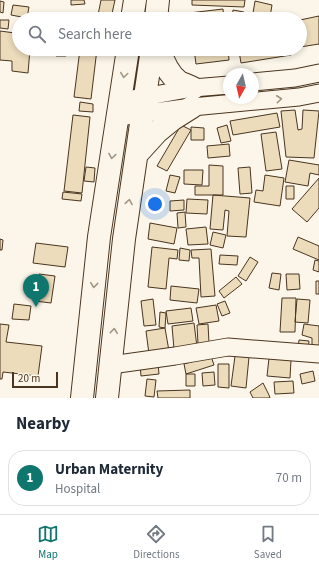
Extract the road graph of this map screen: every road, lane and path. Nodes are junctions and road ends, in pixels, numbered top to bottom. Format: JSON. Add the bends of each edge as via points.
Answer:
{"nodes":[{"id":1,"x":135,"y":0,"type":"edge"},
{"id":2,"x":158,"y":0,"type":"edge"},
{"id":3,"x":133,"y":12,"type":"edge"},
{"id":4,"x":157,"y":12,"type":"edge"},
{"id":5,"x":127,"y":56,"type":"edge"},
{"id":6,"x":151,"y":56,"type":"edge"},
{"id":7,"x":161,"y":56,"type":"edge"},
{"id":8,"x":319,"y":73,"type":"edge"},
{"id":9,"x":259,"y":81,"type":"edge"},
{"id":10,"x":223,"y":86,"type":"edge"},
{"id":11,"x":319,"y":93,"type":"edge"},
{"id":12,"x":193,"y":98,"type":"junction"},
{"id":13,"x":144,"y":105,"type":"junction"},
{"id":14,"x":120,"y":109,"type":"junction"},
{"id":15,"x":137,"y":154,"type":"junction"},
{"id":16,"x":319,"y":354,"type":"edge"},
{"id":17,"x":111,"y":365,"type":"junction"},
{"id":18,"x":82,"y":398,"type":"edge"},
{"id":19,"x":107,"y":398,"type":"edge"}],
"edges":[{"from":1,"to":3,"type":"main road"},
{"from":2,"to":4,"type":"main road"},
{"from":5,"to":14,"type":"main road","one_way":true},
{"from":6,"to":13,"type":"main road"},
{"from":7,"to":12,"type":"main road","via":[[169,71]]},
{"from":8,"to":9,"type":"street"},
{"from":10,"to":12,"type":"street"},
{"from":12,"to":11,"type":"street","one_way":true,"via":[[299,97]]},
{"from":12,"to":13,"type":"street"},
{"from":12,"to":15,"type":"main road"},
{"from":13,"to":14,"type":"street"},
{"from":13,"to":15,"type":"main road"},
{"from":14,"to":18,"type":"main road","one_way":true,"via":[[99,237]]},
{"from":17,"to":15,"type":"main road","one_way":true,"via":[[124,239]]},
{"from":16,"to":17,"type":"street","via":[[228,347]]},
{"from":17,"to":19,"type":"main road"}]}
